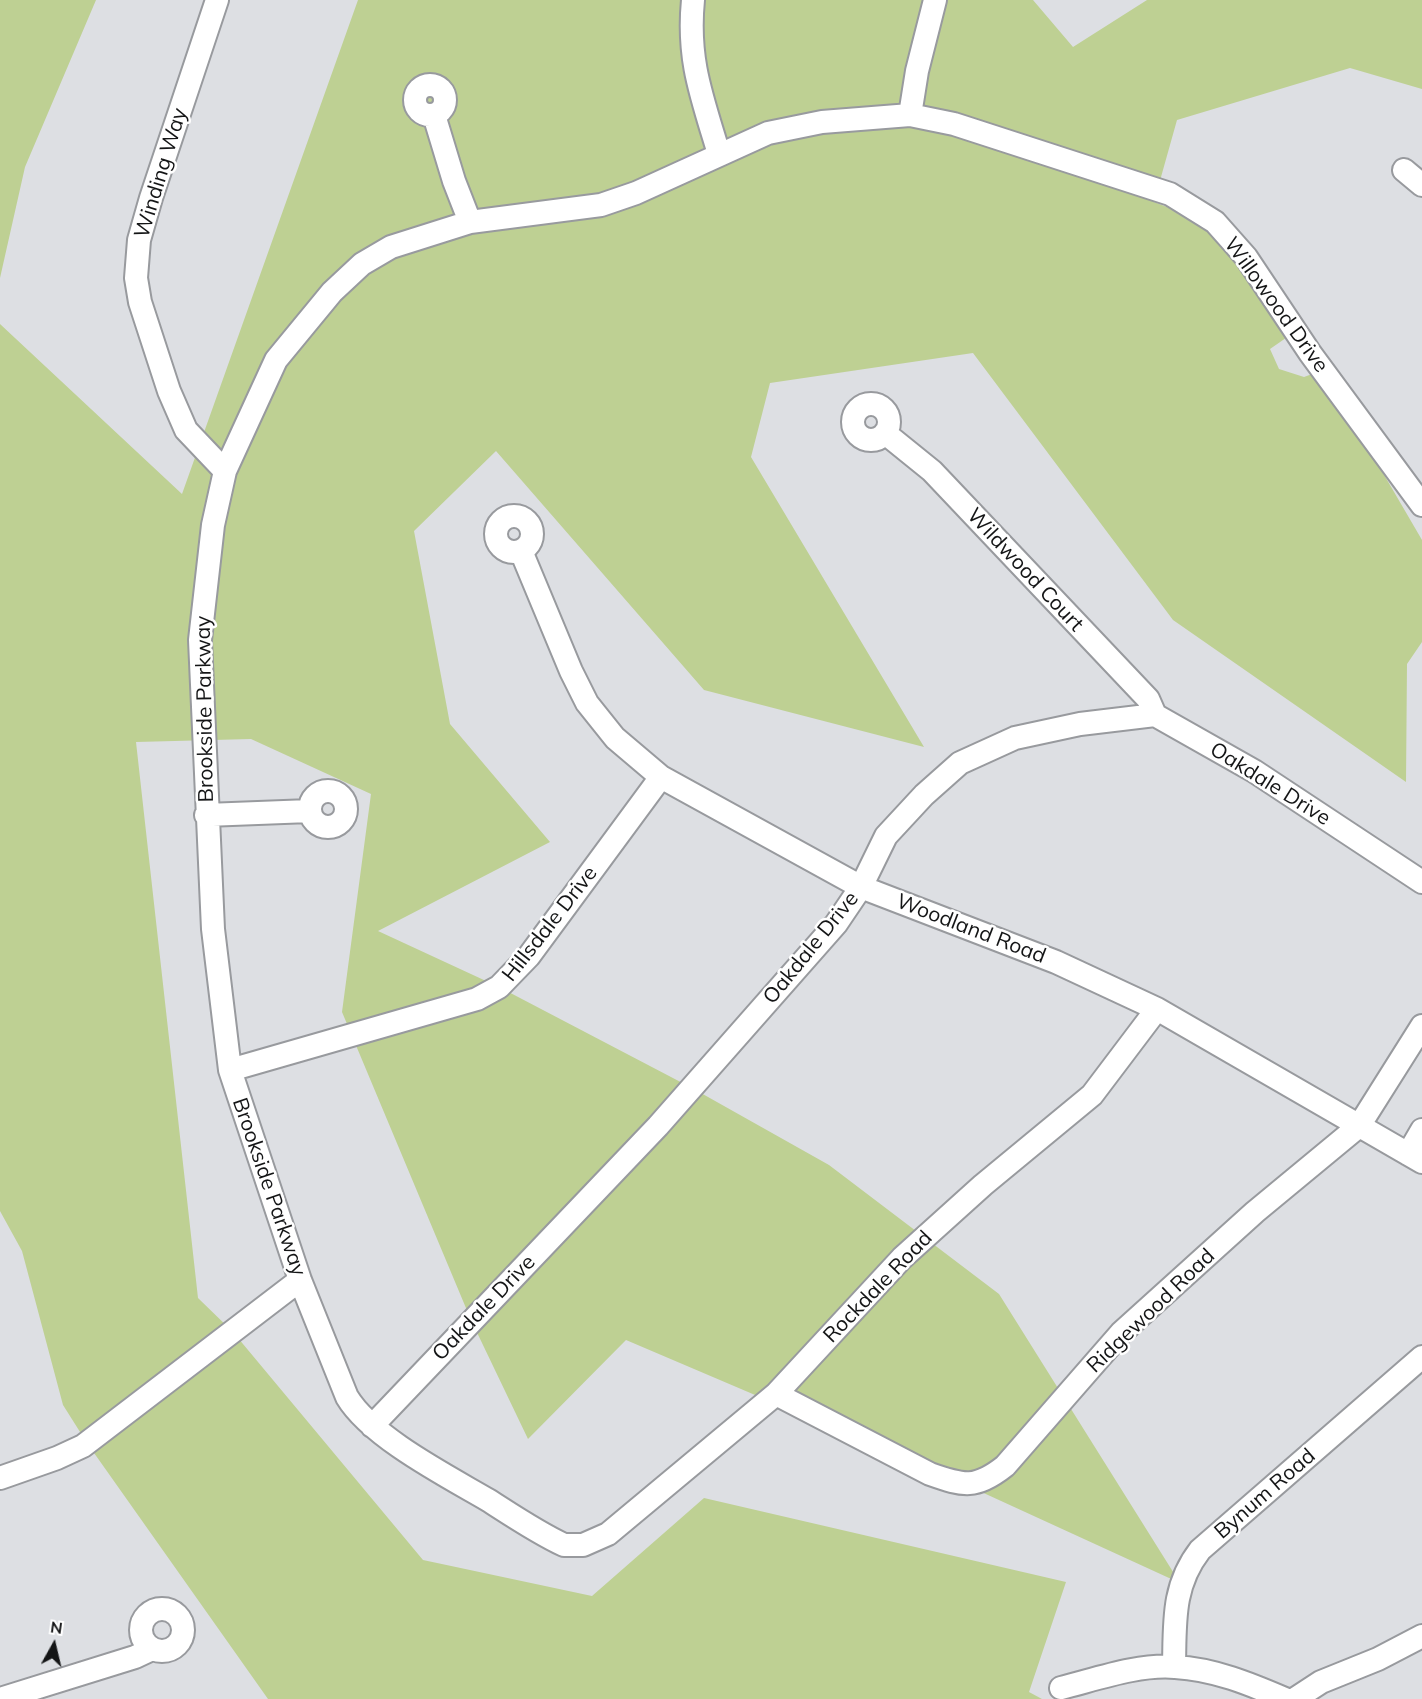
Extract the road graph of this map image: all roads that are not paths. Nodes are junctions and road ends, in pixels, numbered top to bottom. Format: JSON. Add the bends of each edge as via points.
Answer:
{"nodes":[{"id":1,"x":217,"y":0,"type":"edge"},
{"id":2,"x":693,"y":0,"type":"edge"},
{"id":3,"x":935,"y":0,"type":"edge"},
{"id":4,"x":434,"y":115,"type":"dead end"},
{"id":5,"x":910,"y":115,"type":"junction"},
{"id":6,"x":719,"y":154,"type":"junction"},
{"id":7,"x":1404,"y":170,"type":"dead end"},
{"id":8,"x":1422,"y":185,"type":"edge"},
{"id":9,"x":470,"y":222,"type":"junction"},
{"id":10,"x":885,"y":433,"type":"dead end"},
{"id":11,"x":225,"y":471,"type":"junction"},
{"id":12,"x":1422,"y":505,"type":"edge"},
{"id":13,"x":522,"y":551,"type":"dead end"},
{"id":14,"x":1155,"y":715,"type":"junction"},
{"id":15,"x":661,"y":777,"type":"junction"},
{"id":16,"x":310,"y":811,"type":"dead end"},
{"id":17,"x":206,"y":815,"type":"junction"},
{"id":18,"x":1422,"y":882,"type":"edge"},
{"id":19,"x":861,"y":887,"type":"junction"},
{"id":20,"x":1157,"y":1009,"type":"junction"},
{"id":21,"x":1422,"y":1026,"type":"edge"},
{"id":22,"x":230,"y":1070,"type":"junction"},
{"id":23,"x":1359,"y":1126,"type":"junction"},
{"id":24,"x":1422,"y":1130,"type":"edge"},
{"id":25,"x":1415,"y":1158,"type":"edge"},
{"id":26,"x":300,"y":1280,"type":"junction"},
{"id":27,"x":1422,"y":1357,"type":"edge"},
{"id":28,"x":776,"y":1394,"type":"junction"},
{"id":29,"x":372,"y":1426,"type":"junction"},
{"id":30,"x":0,"y":1479,"type":"edge"},
{"id":31,"x":583,"y":1545,"type":"joint"},
{"id":32,"x":1422,"y":1636,"type":"edge"},
{"id":33,"x":152,"y":1649,"type":"dead end"},
{"id":34,"x":1174,"y":1666,"type":"junction"},
{"id":35,"x":1061,"y":1688,"type":"dead end"},
{"id":36,"x":0,"y":1699,"type":"edge"},
{"id":37,"x":1286,"y":1699,"type":"edge"},
{"id":38,"x":1295,"y":1699,"type":"edge"}],
"edges":[{"from":1,"to":11,"type":"street","name":"Winding Way","via":[[151,198],[139,240],[136,278],[169,391],[186,430]]},
{"from":2,"to":6,"type":"street","via":[[691,54]]},
{"from":3,"to":5,"type":"street","via":[[916,71]]},
{"from":4,"to":9,"type":"street"},
{"from":5,"to":6,"type":"street","name":"Brookside Parkway","via":[[801,126],[768,133]]},
{"from":5,"to":12,"type":"street","name":"Willowood Drive","via":[[954,124],[1170,194],[1215,222],[1246,257],[1310,353]]},
{"from":6,"to":9,"type":"street","name":"Brookside Parkway","via":[[601,205]]},
{"from":7,"to":8,"type":"street"},
{"from":9,"to":11,"type":"street","name":"Brookside Parkway","via":[[391,247],[362,264],[332,292],[276,360]]},
{"from":10,"to":14,"type":"street","name":"Wildwood Court","via":[[932,471],[1148,699]]},
{"from":11,"to":17,"type":"street","name":"Brookside Parkway","via":[[213,525],[200,640]]},
{"from":13,"to":15,"type":"street","name":"Woodland Road","via":[[587,703],[615,738]]},
{"from":14,"to":18,"type":"street","name":"Oakdale Drive","via":[[1254,771]]},
{"from":14,"to":19,"type":"street","name":"Oakdale Drive","via":[[1080,724],[1015,738],[960,764],[886,836]]},
{"from":15,"to":19,"type":"street","name":"Woodland Road"},
{"from":15,"to":22,"type":"street","name":"Hillsdale Drive","via":[[529,956],[499,987],[477,999]]},
{"from":16,"to":17,"type":"street"},
{"from":17,"to":22,"type":"street","name":"Brookside Parkway","via":[[214,940]]},
{"from":19,"to":20,"type":"street","name":"Woodland Road","via":[[1056,962]]},
{"from":19,"to":29,"type":"street","name":"Oakdale Drive","via":[[836,924],[658,1126]]},
{"from":20,"to":23,"type":"street","name":"Woodland Road"},
{"from":20,"to":28,"type":"street","name":"Rockdale Road","via":[[1092,1095],[902,1258]]},
{"from":21,"to":23,"type":"street","name":"Ridgewood Road"},
{"from":22,"to":26,"type":"street","name":"Brookside Parkway"},
{"from":23,"to":25,"type":"street","name":"Woodland Road"},
{"from":23,"to":28,"type":"street","name":"Ridgewood Road","via":[[1255,1212],[1122,1334],[1005,1466],[988,1479],[972,1485],[930,1474]]},
{"from":24,"to":25,"type":"street"},
{"from":26,"to":29,"type":"street","name":"Brookside Parkway","via":[[347,1397],[354,1410]]},
{"from":26,"to":30,"type":"street","via":[[84,1446]]},
{"from":27,"to":34,"type":"street","name":"Bynum Road","via":[[1200,1550],[1187,1566],[1180,1583],[1175,1620]]},
{"from":28,"to":31,"type":"street","name":"Rockdale Road","via":[[625,1522]]},
{"from":29,"to":31,"type":"street","name":"Brookside Parkway","via":[[554,1540],[564,1545]]},
{"from":32,"to":38,"type":"street","via":[[1321,1682]]},
{"from":33,"to":36,"type":"street"},
{"from":34,"to":35,"type":"street","via":[[1125,1672]]},
{"from":34,"to":37,"type":"street","via":[[1221,1674]]}]}
